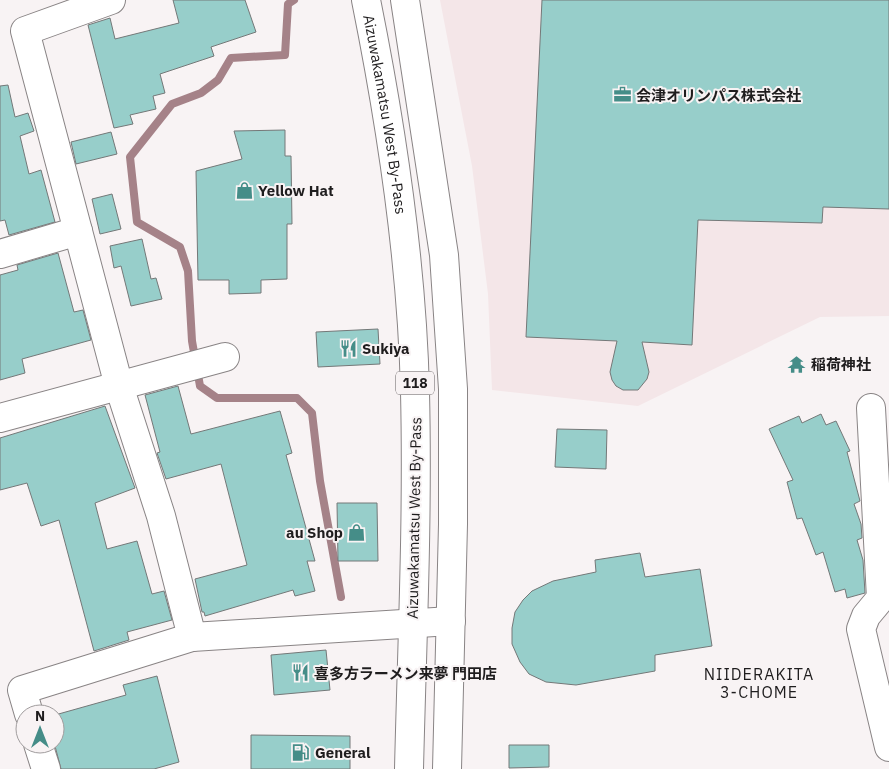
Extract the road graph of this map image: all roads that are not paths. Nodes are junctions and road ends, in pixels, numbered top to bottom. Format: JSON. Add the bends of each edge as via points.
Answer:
{"nodes":[{"id":1,"x":111,"y":0,"type":"edge"},
{"id":2,"x":366,"y":0,"type":"edge"},
{"id":3,"x":405,"y":0,"type":"edge"},
{"id":4,"x":78,"y":231,"type":"junction"},
{"id":5,"x":0,"y":254,"type":"edge"},
{"id":6,"x":206,"y":362,"type":"dead end"},
{"id":7,"x":119,"y":386,"type":"junction"},
{"id":8,"x":871,"y":408,"type":"dead end"},
{"id":9,"x":0,"y":418,"type":"edge"},
{"id":10,"x":451,"y":621,"type":"junction"},
{"id":11,"x":413,"y":624,"type":"junction"},
{"id":12,"x":192,"y":637,"type":"junction"},
{"id":13,"x":26,"y":704,"type":"edge"},
{"id":14,"x":888,"y":733,"type":"edge"},
{"id":15,"x":41,"y":754,"type":"edge"},
{"id":16,"x":46,"y":769,"type":"edge"},
{"id":17,"x":409,"y":769,"type":"edge"},
{"id":18,"x":446,"y":769,"type":"edge"}],
"edges":[{"from":1,"to":4,"type":"main road","via":[[25,31]]},
{"from":2,"to":11,"type":"main road","name":"Aizuwakamatsu West By-Pass","number":"118","via":[[391,134],[407,259],[415,391]]},
{"from":3,"to":10,"type":"main road","number":"118","via":[[444,255],[453,389]]},
{"from":4,"to":5,"type":"main road"},
{"from":4,"to":7,"type":"main road"},
{"from":6,"to":7,"type":"main road"},
{"from":7,"to":9,"type":"main road"},
{"from":7,"to":12,"type":"main road","via":[[161,516]]},
{"from":8,"to":14,"type":"main road","via":[[881,598],[866,616],[860,630]]},
{"from":10,"to":11,"type":"main road"},
{"from":10,"to":18,"type":"main road","number":"118"},
{"from":11,"to":12,"type":"main road"},
{"from":11,"to":17,"type":"main road","name":"Aizuwakamatsu West By-Pass","number":"118"},
{"from":12,"to":13,"type":"main road","via":[[22,690]]},
{"from":15,"to":16,"type":"main road"}]}
